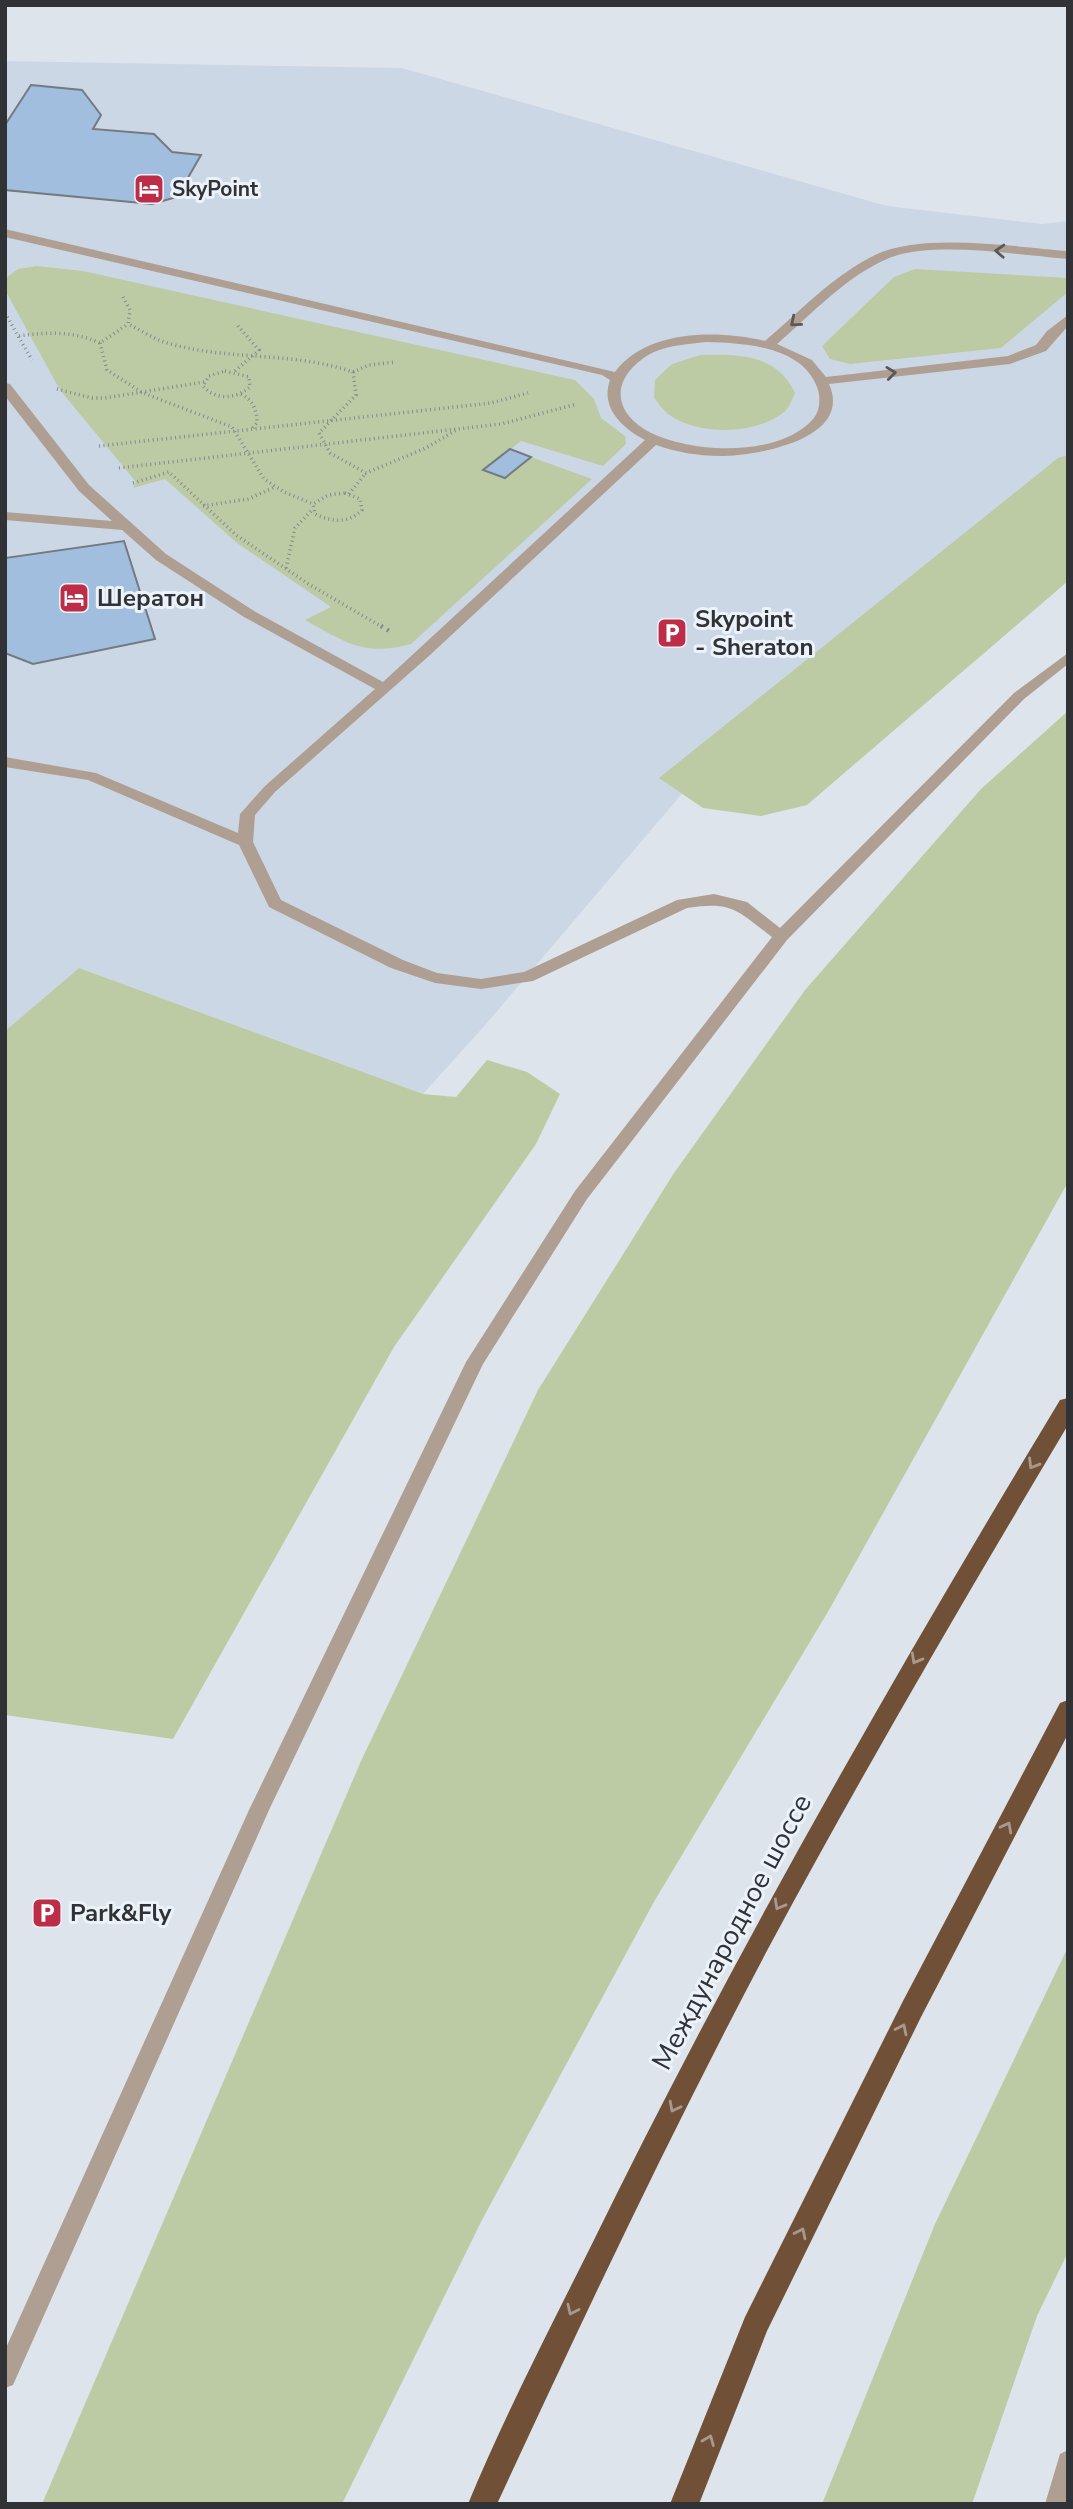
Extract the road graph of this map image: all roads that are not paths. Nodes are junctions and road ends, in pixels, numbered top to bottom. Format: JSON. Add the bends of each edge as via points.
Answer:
{"nodes":[{"id":1,"x":5,"y":233,"type":"edge"},
{"id":2,"x":1068,"y":255,"type":"edge"},
{"id":3,"x":1068,"y":319,"type":"edge"},
{"id":4,"x":768,"y":345,"type":"junction"},
{"id":5,"x":611,"y":375,"type":"junction"},
{"id":6,"x":823,"y":381,"type":"junction"},
{"id":7,"x":5,"y":387,"type":"edge"},
{"id":8,"x":654,"y":439,"type":"junction"},
{"id":9,"x":5,"y":516,"type":"edge"},
{"id":10,"x":127,"y":526,"type":"junction"},
{"id":11,"x":1068,"y":657,"type":"edge"},
{"id":12,"x":384,"y":688,"type":"junction"},
{"id":13,"x":5,"y":762,"type":"edge"},
{"id":14,"x":245,"y":842,"type":"junction"},
{"id":15,"x":781,"y":936,"type":"junction"},
{"id":16,"x":1068,"y":1406,"type":"edge"},
{"id":17,"x":1068,"y":1710,"type":"edge"},
{"id":18,"x":5,"y":2377,"type":"edge"},
{"id":19,"x":1068,"y":2462,"type":"edge"},
{"id":20,"x":482,"y":2504,"type":"edge"},
{"id":21,"x":684,"y":2504,"type":"edge"},
{"id":22,"x":1057,"y":2504,"type":"edge"}],
"edges":[{"from":1,"to":5,"type":"street"},
{"from":2,"to":4,"type":"street","one_way":true,"via":[[895,251],[847,279]]},
{"from":6,"to":3,"type":"street","one_way":true,"via":[[1010,360],[1041,348]]},
{"from":4,"to":5,"type":"street","via":[[738,339],[676,342],[649,350]]},
{"from":4,"to":6,"type":"street","via":[[792,354]]},
{"from":5,"to":8,"type":"street","via":[[615,407],[637,430]]},
{"from":6,"to":8,"type":"street","via":[[827,399],[821,416],[806,431],[781,444],[717,453]]},
{"from":7,"to":10,"type":"street","via":[[84,488]]},
{"from":8,"to":12,"type":"street"},
{"from":9,"to":10,"type":"street"},
{"from":10,"to":12,"type":"street","via":[[161,557],[249,614]]},
{"from":11,"to":15,"type":"street","via":[[1019,696]]},
{"from":12,"to":14,"type":"street","via":[[270,789],[248,814]]},
{"from":13,"to":14,"type":"street","via":[[91,776]]},
{"from":14,"to":15,"type":"street","via":[[275,903],[435,978],[481,984],[527,977],[684,904],[714,900],[741,906]]},
{"from":15,"to":18,"type":"street","via":[[582,1195],[475,1362],[259,1810]]},
{"from":16,"to":20,"type":"highway","name":"Международное шоссе","one_way":true,"via":[[920,1653],[758,1942],[597,2255]]},
{"from":21,"to":17,"type":"highway","one_way":true,"via":[[755,2326],[912,2009]]},
{"from":19,"to":22,"type":"street"}]}
